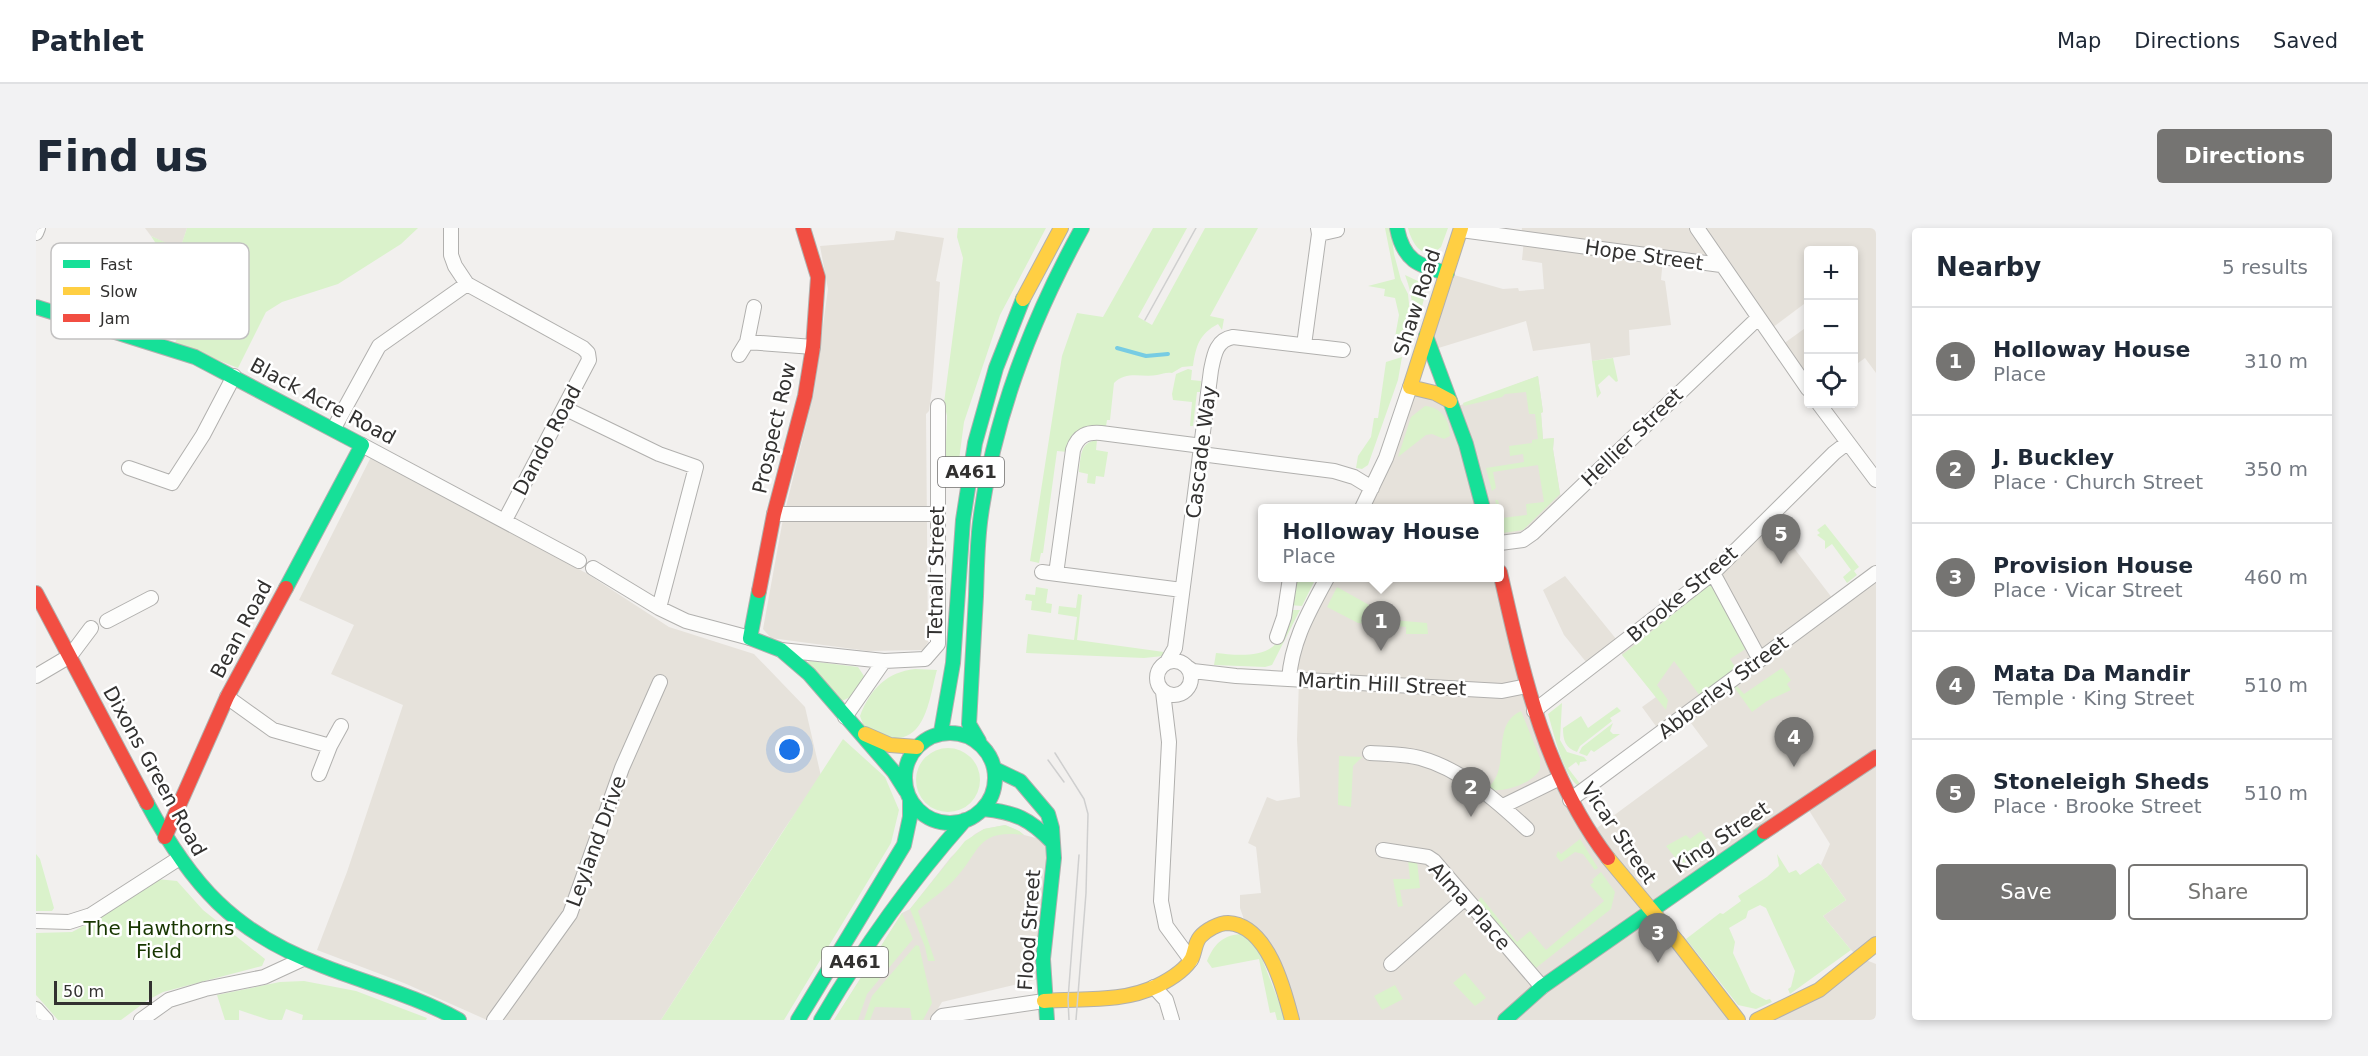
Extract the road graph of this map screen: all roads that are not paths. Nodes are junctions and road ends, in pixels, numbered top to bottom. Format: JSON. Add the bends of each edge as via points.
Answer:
{"nodes":[{"id":1,"x":38,"y":228,"type":"edge"},
{"id":2,"x":451,"y":228,"type":"edge"},
{"id":3,"x":804,"y":228,"type":"edge"},
{"id":4,"x":1060,"y":228,"type":"edge"},
{"id":5,"x":1082,"y":228,"type":"edge"},
{"id":6,"x":1397,"y":228,"type":"edge"},
{"id":7,"x":1696,"y":228,"type":"edge"},
{"id":8,"x":1461,"y":229,"type":"edge"},
{"id":9,"x":1337,"y":230,"type":"dead end"},
{"id":10,"x":1318,"y":231,"type":"edge"},
{"id":11,"x":36,"y":233,"type":"edge"},
{"id":12,"x":1721,"y":265,"type":"junction"},
{"id":13,"x":1447,"y":273,"type":"junction"},
{"id":14,"x":467,"y":284,"type":"junction"},
{"id":15,"x":36,"y":307,"type":"edge"},
{"id":16,"x":754,"y":307,"type":"dead end"},
{"id":17,"x":51,"y":312,"type":"edge"},
{"id":18,"x":1758,"y":318,"type":"junction"},
{"id":19,"x":1426,"y":336,"type":"junction"},
{"id":20,"x":138,"y":339,"type":"edge"},
{"id":21,"x":747,"y":342,"type":"junction"},
{"id":22,"x":1304,"y":345,"type":"junction"},
{"id":23,"x":813,"y":347,"type":"junction"},
{"id":24,"x":1342,"y":350,"type":"dead end"},
{"id":25,"x":739,"y":355,"type":"dead end"},
{"id":26,"x":234,"y":376,"type":"junction"},
{"id":27,"x":1804,"y":382,"type":"edge"},
{"id":28,"x":1410,"y":387,"type":"junction"},
{"id":29,"x":1450,"y":401,"type":"junction"},
{"id":30,"x":938,"y":406,"type":"dead end"},
{"id":31,"x":564,"y":408,"type":"junction"},
{"id":32,"x":1822,"y":408,"type":"edge"},
{"id":33,"x":334,"y":428,"type":"junction"},
{"id":34,"x":1847,"y":443,"type":"junction"},
{"id":35,"x":362,"y":445,"type":"junction"},
{"id":36,"x":1202,"y":450,"type":"junction"},
{"id":37,"x":129,"y":468,"type":"dead end"},
{"id":38,"x":1876,"y":480,"type":"edge"},
{"id":39,"x":1372,"y":488,"type":"junction"},
{"id":40,"x":1364,"y":504,"type":"edge"},
{"id":41,"x":1482,"y":504,"type":"edge"},
{"id":42,"x":774,"y":514,"type":"junction"},
{"id":43,"x":938,"y":514,"type":"junction"},
{"id":44,"x":505,"y":520,"type":"junction"},
{"id":45,"x":1504,"y":542,"type":"edge"},
{"id":46,"x":579,"y":561,"type":"dead end"},
{"id":47,"x":593,"y":568,"type":"dead end"},
{"id":48,"x":1713,"y":573,"type":"junction"},
{"id":49,"x":1876,"y":573,"type":"edge"},
{"id":50,"x":1289,"y":582,"type":"edge"},
{"id":51,"x":1325,"y":582,"type":"edge"},
{"id":52,"x":1502,"y":582,"type":"edge"},
{"id":53,"x":1182,"y":590,"type":"junction"},
{"id":54,"x":36,"y":593,"type":"edge"},
{"id":55,"x":151,"y":598,"type":"dead end"},
{"id":56,"x":659,"y":608,"type":"junction"},
{"id":57,"x":107,"y":621,"type":"dead end"},
{"id":58,"x":91,"y":628,"type":"dead end"},
{"id":59,"x":1277,"y":637,"type":"dead end"},
{"id":60,"x":750,"y":638,"type":"junction"},
{"id":61,"x":781,"y":650,"type":"junction"},
{"id":62,"x":70,"y":656,"type":"junction"},
{"id":63,"x":1760,"y":660,"type":"junction"},
{"id":64,"x":884,"y":661,"type":"junction"},
{"id":65,"x":1179,"y":664,"type":"junction"},
{"id":66,"x":36,"y":676,"type":"edge"},
{"id":67,"x":1236,"y":676,"type":"junction"},
{"id":68,"x":1289,"y":679,"type":"junction"},
{"id":69,"x":660,"y":682,"type":"dead end"},
{"id":70,"x":1527,"y":686,"type":"junction"},
{"id":71,"x":1186,"y":690,"type":"junction"},
{"id":72,"x":1163,"y":692,"type":"junction"},
{"id":73,"x":227,"y":697,"type":"junction"},
{"id":74,"x":1534,"y":711,"type":"junction"},
{"id":75,"x":849,"y":722,"type":"junction"},
{"id":76,"x":341,"y":726,"type":"dead end"},
{"id":77,"x":940,"y":732,"type":"junction"},
{"id":78,"x":979,"y":741,"type":"junction"},
{"id":79,"x":1169,"y":742,"type":"junction"},
{"id":80,"x":330,"y":746,"type":"junction"},
{"id":81,"x":917,"y":747,"type":"junction"},
{"id":82,"x":1370,"y":753,"type":"dead end"},
{"id":83,"x":1876,"y":757,"type":"edge"},
{"id":84,"x":995,"y":769,"type":"junction"},
{"id":85,"x":319,"y":774,"type":"dead end"},
{"id":86,"x":1560,"y":778,"type":"junction"},
{"id":87,"x":908,"y":795,"type":"junction"},
{"id":88,"x":1570,"y":800,"type":"junction"},
{"id":89,"x":1503,"y":806,"type":"junction"},
{"id":90,"x":983,"y":809,"type":"junction"},
{"id":91,"x":965,"y":820,"type":"junction"},
{"id":92,"x":1527,"y":829,"type":"dead end"},
{"id":93,"x":165,"y":837,"type":"junction"},
{"id":94,"x":1052,"y":842,"type":"junction"},
{"id":95,"x":1383,"y":850,"type":"dead end"},
{"id":96,"x":178,"y":859,"type":"junction"},
{"id":97,"x":1464,"y":899,"type":"junction"},
{"id":98,"x":1649,"y":910,"type":"junction"},
{"id":99,"x":36,"y":921,"type":"edge"},
{"id":100,"x":1876,"y":944,"type":"edge"},
{"id":101,"x":1860,"y":958,"type":"junction"},
{"id":102,"x":303,"y":959,"type":"junction"},
{"id":103,"x":1191,"y":960,"type":"junction"},
{"id":104,"x":1391,"y":964,"type":"dead end"},
{"id":105,"x":1876,"y":964,"type":"edge"},
{"id":106,"x":1154,"y":987,"type":"junction"},
{"id":107,"x":1542,"y":987,"type":"junction"},
{"id":108,"x":1044,"y":1001,"type":"junction"},
{"id":109,"x":36,"y":1009,"type":"edge"},
{"id":110,"x":46,"y":1020,"type":"edge"},
{"id":111,"x":141,"y":1020,"type":"edge"},
{"id":112,"x":459,"y":1020,"type":"edge"},
{"id":113,"x":494,"y":1020,"type":"edge"},
{"id":114,"x":798,"y":1020,"type":"edge"},
{"id":115,"x":821,"y":1020,"type":"edge"},
{"id":116,"x":938,"y":1020,"type":"edge"},
{"id":117,"x":1047,"y":1020,"type":"edge"},
{"id":118,"x":1172,"y":1020,"type":"edge"},
{"id":119,"x":1292,"y":1020,"type":"edge"},
{"id":120,"x":1505,"y":1020,"type":"edge"},
{"id":121,"x":1738,"y":1020,"type":"edge"},
{"id":122,"x":1757,"y":1020,"type":"edge"}],
"edges":[{"from":1,"to":11,"type":"street"},
{"from":2,"to":14,"type":"street","via":[[451,255]]},
{"from":3,"to":23,"type":"main road","name":"Prospect Row","via":[[818,277]]},
{"from":4,"to":77,"type":"main road","number":"A461","via":[[1027,286],[987,396],[976,441],[963,519],[950,683]]},
{"from":5,"to":78,"type":"main road","number":"A461","via":[[1040,311],[1008,393],[990,468],[981,517],[969,724]]},
{"from":6,"to":13,"type":"main road","via":[[1410,260]]},
{"from":7,"to":12,"type":"street"},
{"from":8,"to":12,"type":"street","name":"Hope Street"},
{"from":8,"to":13,"type":"main road","name":"Shaw Road"},
{"from":9,"to":10,"type":"street"},
{"from":10,"to":22,"type":"street"},
{"from":12,"to":18,"type":"street"},
{"from":13,"to":19,"type":"main road","name":"Shaw Road"},
{"from":14,"to":31,"type":"street","name":"Dando Road","via":[[588,353],[590,360]]},
{"from":14,"to":33,"type":"street","via":[[379,346]]},
{"from":15,"to":17,"type":"main road","name":"Black Acre Road"},
{"from":16,"to":21,"type":"street"},
{"from":18,"to":27,"type":"street"},
{"from":18,"to":45,"type":"street","name":"Hellier Street","via":[[1533,533],[1523,540]]},
{"from":19,"to":28,"type":"main road","name":"Shaw Road"},
{"from":19,"to":29,"type":"main road"},
{"from":20,"to":26,"type":"main road","name":"Black Acre Road","via":[[195,357]]},
{"from":21,"to":23,"type":"street"},
{"from":21,"to":25,"type":"street"},
{"from":22,"to":24,"type":"street","name":"Cascade Way"},
{"from":22,"to":36,"type":"street","name":"Cascade Way","via":[[1233,337],[1217,346]]},
{"from":23,"to":42,"type":"main road","name":"Prospect Row","via":[[806,396]]},
{"from":26,"to":33,"type":"main road","name":"Black Acre Road"},
{"from":26,"to":37,"type":"street","via":[[172,483]]},
{"from":28,"to":29,"type":"main road"},
{"from":28,"to":39,"type":"street"},
{"from":29,"to":41,"type":"main road"},
{"from":30,"to":43,"type":"street","name":"Tetnall Street"},
{"from":31,"to":44,"type":"street","name":"Dando Road"},
{"from":31,"to":56,"type":"street","via":[[659,454],[696,466]]},
{"from":32,"to":34,"type":"street"},
{"from":33,"to":35,"type":"main road","name":"Black Acre Road"},
{"from":34,"to":38,"type":"street"},
{"from":34,"to":48,"type":"street","name":"Brooke Street"},
{"from":35,"to":44,"type":"street","name":"Black Acre Road"},
{"from":35,"to":73,"type":"main road","name":"Bean Road"},
{"from":36,"to":39,"type":"street","via":[[1334,471]]},
{"from":36,"to":53,"type":"street","name":"Cascade Way"},
{"from":36,"to":53,"type":"street","via":[[1101,433],[1083,435],[1073,450],[1049,573]]},
{"from":39,"to":40,"type":"street"},
{"from":42,"to":43,"type":"street"},
{"from":42,"to":60,"type":"main road","name":"Prospect Row"},
{"from":43,"to":64,"type":"street","name":"Tetnall Street","via":[[938,644],[925,659]]},
{"from":44,"to":46,"type":"street","name":"Black Acre Road"},
{"from":47,"to":56,"type":"street"},
{"from":48,"to":63,"type":"street"},
{"from":48,"to":74,"type":"street","name":"Brooke Street"},
{"from":49,"to":63,"type":"street","name":"Abberley Street"},
{"from":50,"to":59,"type":"street"},
{"from":51,"to":68,"type":"street","via":[[1299,633]]},
{"from":52,"to":70,"type":"main road","name":"Vicar Street"},
{"from":53,"to":65,"type":"street","name":"Cascade Way","via":[[1175,648]]},
{"from":54,"to":62,"type":"main road","name":"Dixons Green Road"},
{"from":55,"to":57,"type":"street"},
{"from":56,"to":60,"type":"street","via":[[686,621]]},
{"from":58,"to":62,"type":"street"},
{"from":60,"to":61,"type":"main road"},
{"from":61,"to":64,"type":"street","name":"Tetnall Street"},
{"from":61,"to":75,"type":"main road","via":[[809,674]]},
{"from":62,"to":66,"type":"street"},
{"from":62,"to":93,"type":"main road","name":"Dixons Green Road"},
{"from":63,"to":88,"type":"street","name":"Abberley Street"},
{"from":64,"to":75,"type":"street"},
{"from":65,"to":67,"type":"street","name":"Martin Hill Street","via":[[1193,671]]},
{"from":65,"to":71,"type":"street","via":[[1191,678]]},
{"from":65,"to":72,"type":"street","via":[[1159,669],[1158,685]]},
{"from":67,"to":68,"type":"street","name":"Martin Hill Street"},
{"from":67,"to":71,"type":"street","name":"Martin Hill Street"},
{"from":68,"to":70,"type":"street","name":"Martin Hill Street","via":[[1502,691]]},
{"from":69,"to":113,"type":"street","name":"Leyland Drive","via":[[622,768],[570,914]]},
{"from":70,"to":74,"type":"main road","name":"Vicar Street"},
{"from":71,"to":72,"type":"street","name":"Martin Hill Street","via":[[1175,696]]},
{"from":71,"to":79,"type":"street"},
{"from":72,"to":79,"type":"street"},
{"from":73,"to":80,"type":"street","via":[[273,730]]},
{"from":73,"to":93,"type":"main road","name":"Bean Road"},
{"from":74,"to":86,"type":"main road","name":"Vicar Street"},
{"from":75,"to":81,"type":"main road","via":[[884,744]]},
{"from":75,"to":87,"type":"main road","via":[[894,772]]},
{"from":76,"to":80,"type":"street"},
{"from":77,"to":78,"type":"main road","via":[[963,733]]},
{"from":77,"to":81,"type":"main road"},
{"from":78,"to":84,"type":"main road","number":"A461"},
{"from":79,"to":103,"type":"street","via":[[1161,901],[1166,926]]},
{"from":80,"to":85,"type":"street"},
{"from":81,"to":87,"type":"main road","number":"A461","via":[[908,761]]},
{"from":82,"to":89,"type":"street","via":[[1418,758],[1446,767]]},
{"from":83,"to":98,"type":"main road","name":"King Street"},
{"from":84,"to":90,"type":"main road","via":[[996,784]]},
{"from":84,"to":94,"type":"main road","name":"Flood Street","via":[[1020,781],[1038,800],[1048,814]]},
{"from":86,"to":88,"type":"main road","name":"Vicar Street"},
{"from":86,"to":89,"type":"street"},
{"from":87,"to":91,"type":"main road","number":"A461","via":[[920,815],[933,822]]},
{"from":87,"to":114,"type":"main road","number":"A461","via":[[908,832],[901,851]]},
{"from":88,"to":98,"type":"main road","name":"Vicar Street","via":[[1612,864]]},
{"from":89,"to":92,"type":"street"},
{"from":90,"to":91,"type":"main road","number":"A461"},
{"from":90,"to":94,"type":"main road","name":"Flood Street","via":[[1008,811],[1031,821]]},
{"from":91,"to":115,"type":"main road","number":"A461","via":[[881,922]]},
{"from":93,"to":96,"type":"main road","name":"Dixons Green Road"},
{"from":94,"to":108,"type":"main road","name":"Flood Street","via":[[1054,858],[1043,959]]},
{"from":95,"to":97,"type":"street","name":"Alma Place","via":[[1428,857]]},
{"from":96,"to":99,"type":"street","via":[[91,915],[69,922]]},
{"from":96,"to":102,"type":"main road","name":"Dixons Green Road","via":[[230,917]]},
{"from":97,"to":104,"type":"street"},
{"from":97,"to":107,"type":"street","name":"Alma Place"},
{"from":98,"to":107,"type":"main road","name":"King Street"},
{"from":98,"to":121,"type":"main road","name":"Vicar Street"},
{"from":100,"to":101,"type":"main road"},
{"from":101,"to":105,"type":"main road"},
{"from":101,"to":122,"type":"main road","via":[[1819,990]]},
{"from":102,"to":111,"type":"street","via":[[264,976],[169,1000]]},
{"from":102,"to":112,"type":"main road","name":"Dixons Green Road","via":[[429,1004]]},
{"from":103,"to":106,"type":"main road"},
{"from":103,"to":119,"type":"main road","via":[[1195,943],[1213,927],[1224,922],[1246,927],[1259,939],[1272,963]]},
{"from":106,"to":108,"type":"main road","via":[[1125,996]]},
{"from":106,"to":118,"type":"street","via":[[1166,1000]]},
{"from":107,"to":120,"type":"main road","name":"King Street"},
{"from":108,"to":116,"type":"street"},
{"from":108,"to":117,"type":"main road","name":"Flood Street"},
{"from":109,"to":110,"type":"street"}]}
